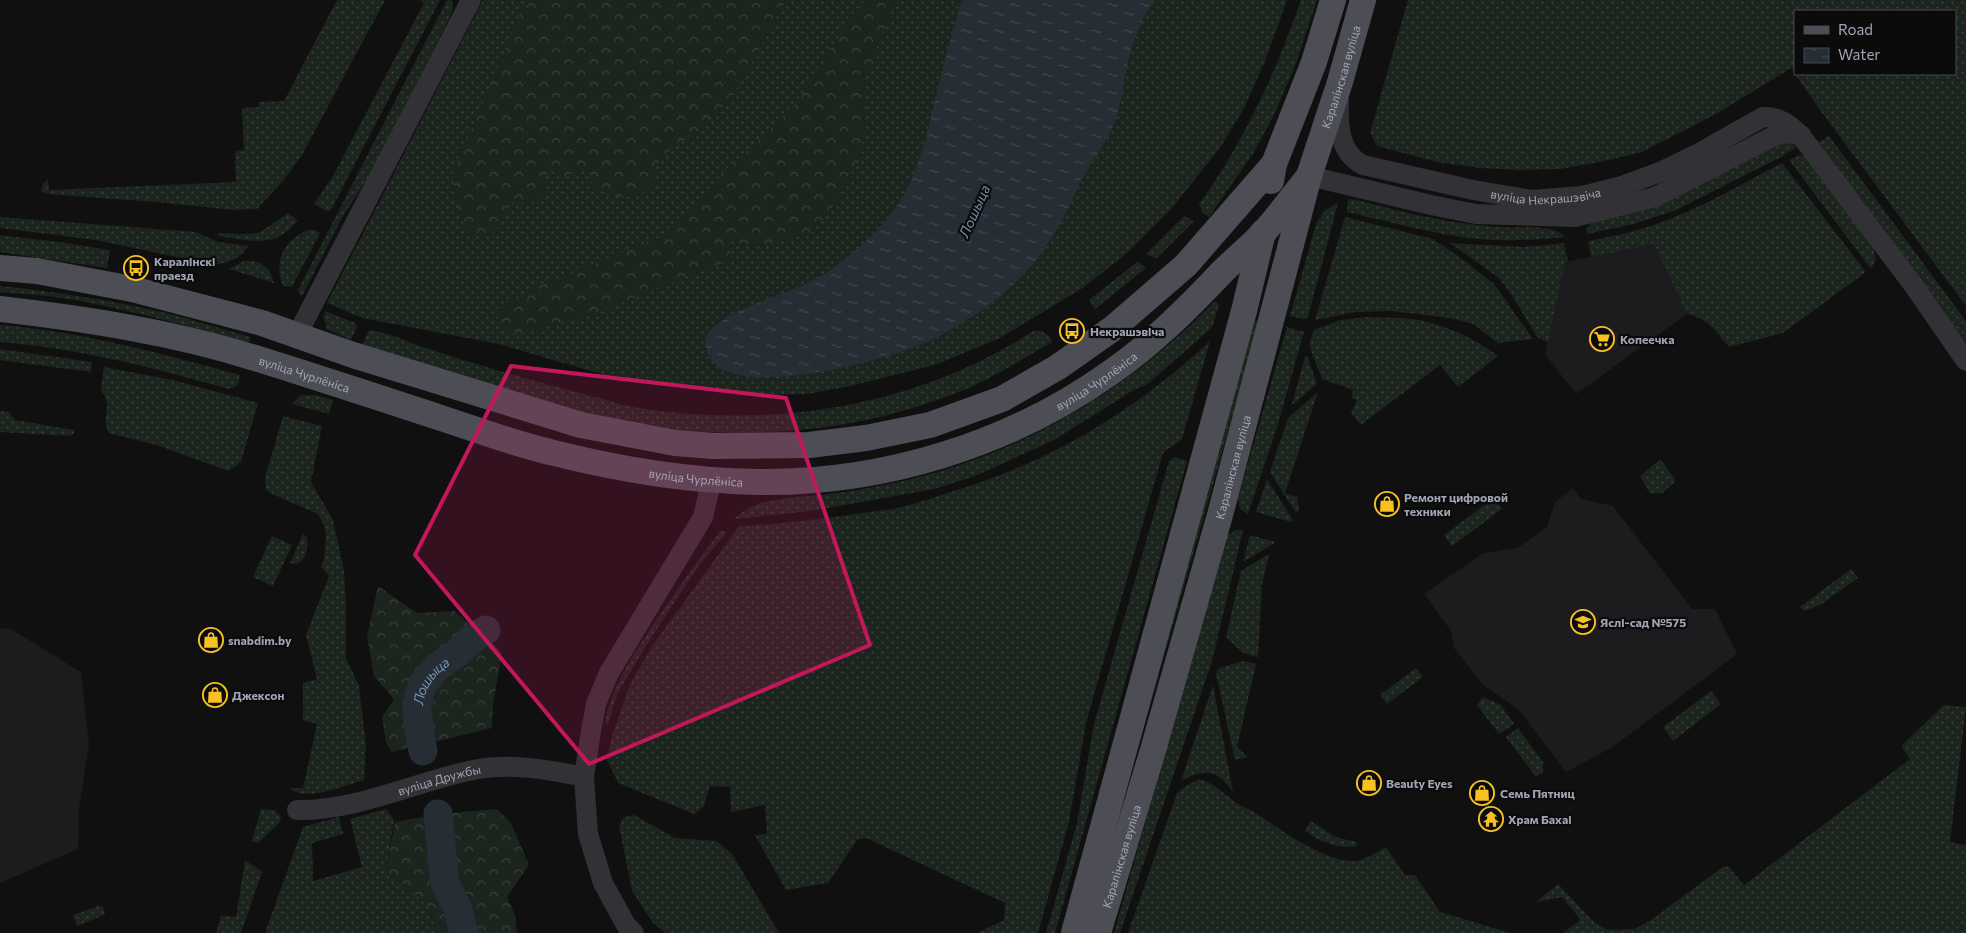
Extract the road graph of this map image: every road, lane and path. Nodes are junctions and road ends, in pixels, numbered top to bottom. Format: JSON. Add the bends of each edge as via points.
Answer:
{"nodes":[{"id":1,"x":471,"y":0,"type":"edge"},
{"id":2,"x":1333,"y":0,"type":"edge"},
{"id":3,"x":1363,"y":0,"type":"edge"},
{"id":4,"x":1340,"y":82,"type":"junction"},
{"id":5,"x":1801,"y":135,"type":"junction"},
{"id":6,"x":1274,"y":164,"type":"junction"},
{"id":7,"x":1310,"y":176,"type":"junction"},
{"id":8,"x":1263,"y":234,"type":"junction"},
{"id":9,"x":0,"y":268,"type":"edge"},
{"id":10,"x":1225,"y":270,"type":"junction"},
{"id":11,"x":1251,"y":285,"type":"junction"},
{"id":12,"x":0,"y":309,"type":"edge"},
{"id":13,"x":297,"y":335,"type":"junction"},
{"id":14,"x":1966,"y":361,"type":"edge"},
{"id":15,"x":286,"y":368,"type":"junction"},
{"id":16,"x":714,"y":446,"type":"junction"},
{"id":17,"x":712,"y":479,"type":"junction"},
{"id":18,"x":584,"y":777,"type":"junction"},
{"id":19,"x":297,"y":810,"type":"dead end"},
{"id":20,"x":1103,"y":826,"type":"junction"},
{"id":21,"x":1129,"y":832,"type":"junction"},
{"id":22,"x":634,"y":933,"type":"edge"},
{"id":23,"x":1074,"y":933,"type":"edge"},
{"id":24,"x":1098,"y":933,"type":"edge"}],
"edges":[{"from":1,"to":13,"type":"street"},
{"from":2,"to":6,"type":"main road","name":"Каралінская вуліца","via":[[1314,62]]},
{"from":3,"to":4,"type":"main road","name":"Каралінская вуліца"},
{"from":4,"to":5,"type":"street","name":"вуліца Некрашэвіча","via":[[1339,131],[1347,149],[1358,162],[1371,168],[1532,200],[1582,196],[1622,186],[1660,172],[1763,118],[1783,121]]},
{"from":4,"to":7,"type":"main road","name":"Каралінская вуліца"},
{"from":5,"to":7,"type":"street","name":"вуліца Некрашэвіча","via":[[1784,133],[1772,137],[1655,197],[1575,217],[1476,214]]},
{"from":5,"to":14,"type":"street","name":"вуліца Некрашэвіча"},
{"from":6,"to":7,"type":"main road"},
{"from":6,"to":8,"type":"main road","name":"Каралінская вуліца"},
{"from":6,"to":16,"type":"main road","via":[[1186,265],[1138,309],[1058,367],[1002,399],[930,425],[866,438],[809,445]]},
{"from":7,"to":8,"type":"main road","name":"вуліца Чурлёніса"},
{"from":7,"to":21,"type":"main road","name":"Каралінская вуліца","via":[[1220,515]]},
{"from":8,"to":10,"type":"main road","name":"вуліца Чурлёніса"},
{"from":8,"to":11,"type":"main road","name":"Каралінская вуліца"},
{"from":9,"to":13,"type":"main road","via":[[36,271],[132,289]]},
{"from":10,"to":11,"type":"main road","via":[[1240,268],[1246,272]]},
{"from":10,"to":17,"type":"main road","name":"вуліца Чурлёніса","via":[[1166,328],[1111,373],[1059,405],[1001,434],[919,461],[843,477],[756,482]]},
{"from":11,"to":20,"type":"main road","name":"Каралінская вуліца"},
{"from":12,"to":15,"type":"main road","name":"вуліца Чурлёніса","via":[[115,325],[195,341]]},
{"from":13,"to":15,"type":"main road"},
{"from":13,"to":16,"type":"main road","via":[[581,425],[658,441]]},
{"from":15,"to":17,"type":"main road","name":"вуліца Чурлёніса","via":[[550,452],[661,474]]},
{"from":16,"to":17,"type":"main road"},
{"from":17,"to":18,"type":"street","via":[[703,517],[624,645],[604,684],[593,716]]},
{"from":18,"to":19,"type":"street","name":"вуліца Дружбы","via":[[553,770],[514,767],[479,769],[343,806],[315,811]]},
{"from":18,"to":22,"type":"street","via":[[588,834],[603,883],[626,925]]},
{"from":20,"to":21,"type":"main road"},
{"from":20,"to":23,"type":"main road","name":"Каралінская вуліца"},
{"from":21,"to":24,"type":"main road","name":"Каралінская вуліца"}]}
